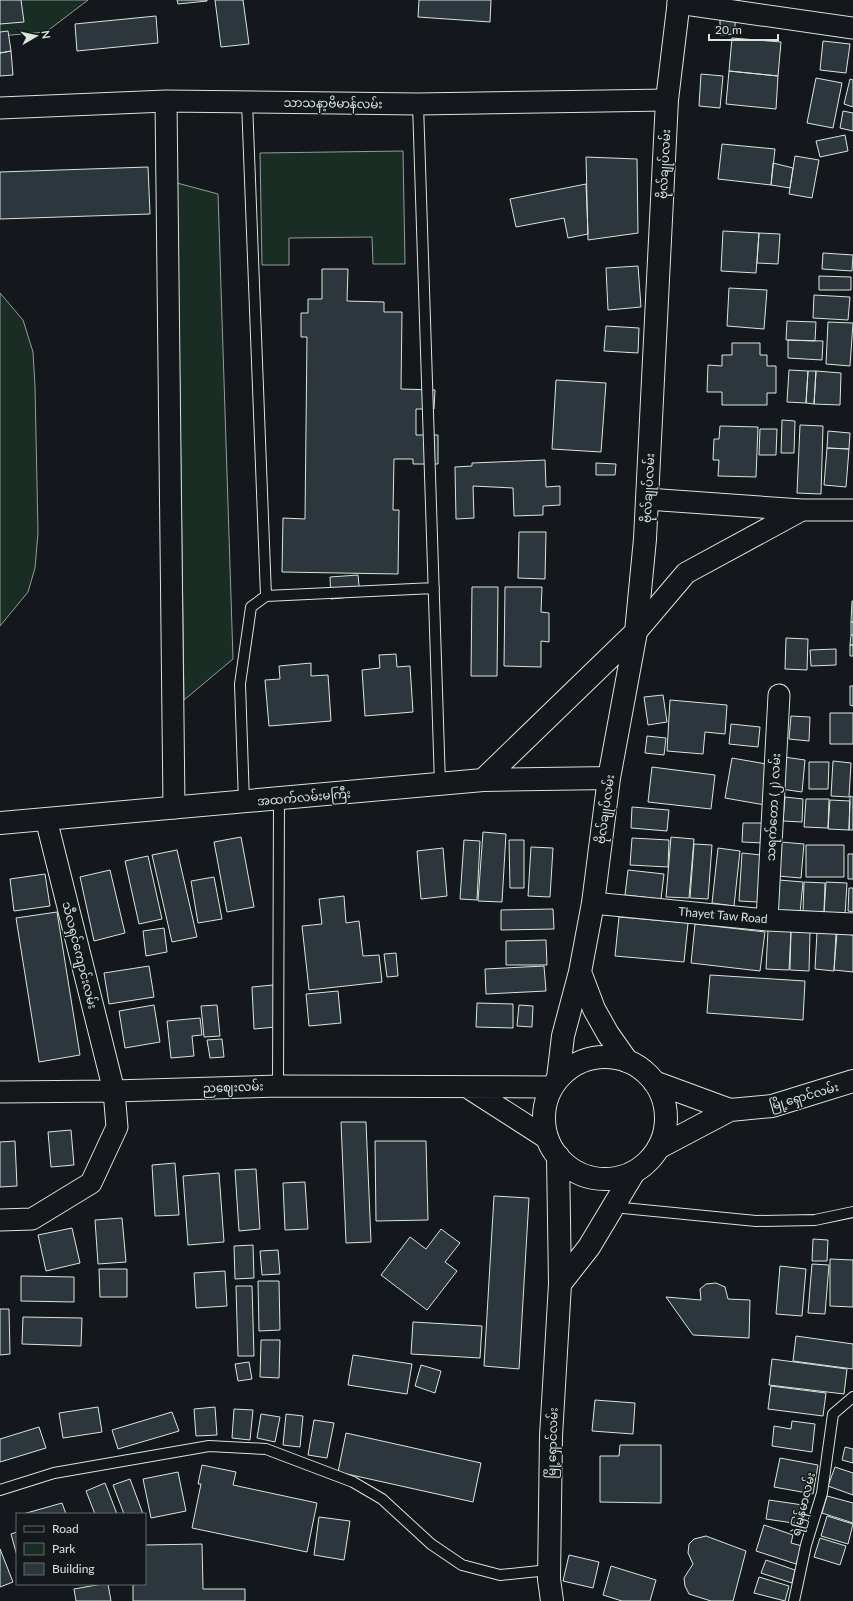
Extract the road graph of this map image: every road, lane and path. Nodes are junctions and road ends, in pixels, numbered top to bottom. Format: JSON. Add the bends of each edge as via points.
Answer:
{"nodes":[{"id":1,"x":679,"y":1,"type":"edge"},
{"id":2,"x":853,"y":28,"type":"edge"},
{"id":3,"x":667,"y":100,"type":"junction"},
{"id":4,"x":166,"y":101,"type":"junction"},
{"id":5,"x":246,"y":102,"type":"junction"},
{"id":6,"x":418,"y":104,"type":"junction"},
{"id":7,"x":0,"y":108,"type":"edge"},
{"id":8,"x":647,"y":499,"type":"junction"},
{"id":9,"x":802,"y":510,"type":"junction"},
{"id":10,"x":853,"y":510,"type":"edge"},
{"id":11,"x":434,"y":588,"type":"junction"},
{"id":12,"x":266,"y":596,"type":"junction"},
{"id":13,"x":636,"y":632,"type":"junction"},
{"id":14,"x":779,"y":695,"type":"dead end"},
{"id":15,"x":609,"y":778,"type":"junction"},
{"id":16,"x":483,"y":780,"type":"junction"},
{"id":17,"x":440,"y":784,"type":"junction"},
{"id":18,"x":279,"y":799,"type":"junction"},
{"id":19,"x":244,"y":802,"type":"junction"},
{"id":20,"x":174,"y":808,"type":"junction"},
{"id":21,"x":46,"y":819,"type":"junction"},
{"id":22,"x":0,"y":823,"type":"edge"},
{"id":23,"x":593,"y":903,"type":"junction"},
{"id":24,"x":767,"y":920,"type":"junction"},
{"id":25,"x":853,"y":924,"type":"edge"},
{"id":26,"x":580,"y":972,"type":"junction"},
{"id":27,"x":627,"y":1061,"type":"junction"},
{"id":28,"x":555,"y":1082,"type":"junction"},
{"id":29,"x":654,"y":1082,"type":"junction"},
{"id":30,"x":853,"y":1082,"type":"edge"},
{"id":31,"x":278,"y":1086,"type":"junction"},
{"id":32,"x":467,"y":1087,"type":"junction"},
{"id":33,"x":114,"y":1091,"type":"junction"},
{"id":34,"x":0,"y":1092,"type":"edge"},
{"id":35,"x":730,"y":1110,"type":"junction"},
{"id":36,"x":553,"y":1147,"type":"junction"},
{"id":37,"x":658,"y":1148,"type":"junction"},
{"id":38,"x":634,"y":1172,"type":"junction"},
{"id":39,"x":613,"y":1207,"type":"junction"},
{"id":40,"x":853,"y":1212,"type":"edge"},
{"id":41,"x":0,"y":1220,"type":"edge"},
{"id":42,"x":560,"y":1284,"type":"junction"},
{"id":43,"x":853,"y":1398,"type":"edge"},
{"id":44,"x":0,"y":1490,"type":"edge"},
{"id":45,"x":549,"y":1570,"type":"junction"},
{"id":46,"x":552,"y":1601,"type":"edge"},
{"id":47,"x":794,"y":1601,"type":"edge"}],
"edges":[{"from":1,"to":2,"type":"street"},
{"from":1,"to":3,"type":"main road","name":"ဗိုလ်ချုပ်လမ်း"},
{"from":3,"to":6,"type":"street","name":"သာသနာ့ဗိမာန်လမ်း"},
{"from":3,"to":8,"type":"main road","name":"ဗိုလ်ချုပ်လမ်း"},
{"from":4,"to":5,"type":"street","name":"သာသနာ့ဗိမာန်လမ်း"},
{"from":4,"to":7,"type":"street","name":"သာသနာ့ဗိမာန်လမ်း"},
{"from":4,"to":20,"type":"street"},
{"from":5,"to":6,"type":"street","name":"သာသနာ့ဗိမာန်လမ်း"},
{"from":5,"to":12,"type":"lane"},
{"from":6,"to":11,"type":"lane"},
{"from":8,"to":9,"type":"street"},
{"from":8,"to":13,"type":"main road","name":"ဗိုလ်ချုပ်လမ်း"},
{"from":9,"to":10,"type":"street"},
{"from":9,"to":13,"type":"street","via":[[686,573]]},
{"from":11,"to":12,"type":"lane"},
{"from":11,"to":17,"type":"lane"},
{"from":12,"to":19,"type":"lane","via":[[251,607],[240,684]]},
{"from":13,"to":15,"type":"main road","name":"ဗိုလ်ချုပ်လမ်း"},
{"from":13,"to":16,"type":"main road"},
{"from":14,"to":24,"type":"street","name":"သရက်တော (၂) လမ်း"},
{"from":15,"to":16,"type":"main road","name":"အထက်လမ်းမကြီး"},
{"from":15,"to":23,"type":"main road","name":"ဗိုလ်ချုပ်လမ်း"},
{"from":16,"to":17,"type":"main road","name":"အထက်လမ်းမကြီး"},
{"from":17,"to":18,"type":"main road","name":"အထက်လမ်းမကြီး"},
{"from":18,"to":19,"type":"main road","name":"အထက်လမ်းမကြီး"},
{"from":18,"to":31,"type":"lane"},
{"from":19,"to":20,"type":"main road","name":"အထက်လမ်းမကြီး"},
{"from":20,"to":21,"type":"main road","name":"အထက်လမ်းမကြီး"},
{"from":21,"to":22,"type":"main road","name":"အထက်လမ်းမကြီး"},
{"from":21,"to":33,"type":"street","name":"သီလရှင်ကျောင်းလမ်း"},
{"from":23,"to":24,"type":"street","name":"Thayet Taw Road"},
{"from":23,"to":26,"type":"main road","name":"ဗိုလ်ချုပ်လမ်း"},
{"from":24,"to":25,"type":"street","name":"Thayet Taw Road"},
{"from":26,"to":27,"type":"main road","via":[[594,1009]]},
{"from":26,"to":28,"type":"main road","name":"ဗိုလ်ချုပ်လမ်း","via":[[563,1036]]},
{"from":27,"to":28,"type":"main road","via":[[608,1056],[590,1058],[573,1066]]},
{"from":27,"to":29,"type":"main road","via":[[642,1070]]},
{"from":28,"to":32,"type":"street","name":"ညဈေးလမ်း"},
{"from":28,"to":36,"type":"main road","via":[[545,1104],[544,1115]]},
{"from":29,"to":35,"type":"main road","name":"မြို့ရှောင်လမ်း"},
{"from":29,"to":37,"type":"main road","via":[[662,1098],[665,1114],[664,1132]]},
{"from":30,"to":35,"type":"main road","name":"မြို့ရှောင်လမ်း","via":[[772,1106]]},
{"from":31,"to":32,"type":"street","name":"ညဈေးလမ်း"},
{"from":31,"to":33,"type":"street","name":"ညဈေးလမ်း"},
{"from":32,"to":36,"type":"street"},
{"from":33,"to":34,"type":"street","name":"ညဈေးလမ်း"},
{"from":33,"to":41,"type":"street","name":"သီလရှင်ကျောင်းလမ်း","via":[[116,1127],[91,1183],[32,1219]]},
{"from":35,"to":37,"type":"main road","name":"မြို့ရှောင်လမ်း"},
{"from":36,"to":38,"type":"main road","via":[[573,1170],[593,1178],[614,1178]]},
{"from":36,"to":42,"type":"main road","name":"မြို့ရှောင်လမ်း"},
{"from":37,"to":38,"type":"main road","via":[[647,1162]]},
{"from":38,"to":39,"type":"main road"},
{"from":39,"to":40,"type":"lane","via":[[756,1221],[815,1220]]},
{"from":39,"to":42,"type":"main road","via":[[590,1248]]},
{"from":42,"to":45,"type":"main road","name":"မြို့ရှောင်လမ်း","via":[[551,1436]]},
{"from":43,"to":47,"type":"lane","name":"ရဲမြန်မာလမ်း","via":[[833,1414],[822,1493],[806,1545]]},
{"from":44,"to":45,"type":"lane","via":[[54,1473],[209,1446],[266,1449],[353,1482],[382,1499],[431,1544],[462,1565],[500,1575]]},
{"from":45,"to":46,"type":"main road","name":"မြို့ရှောင်လမ်း"}]}
